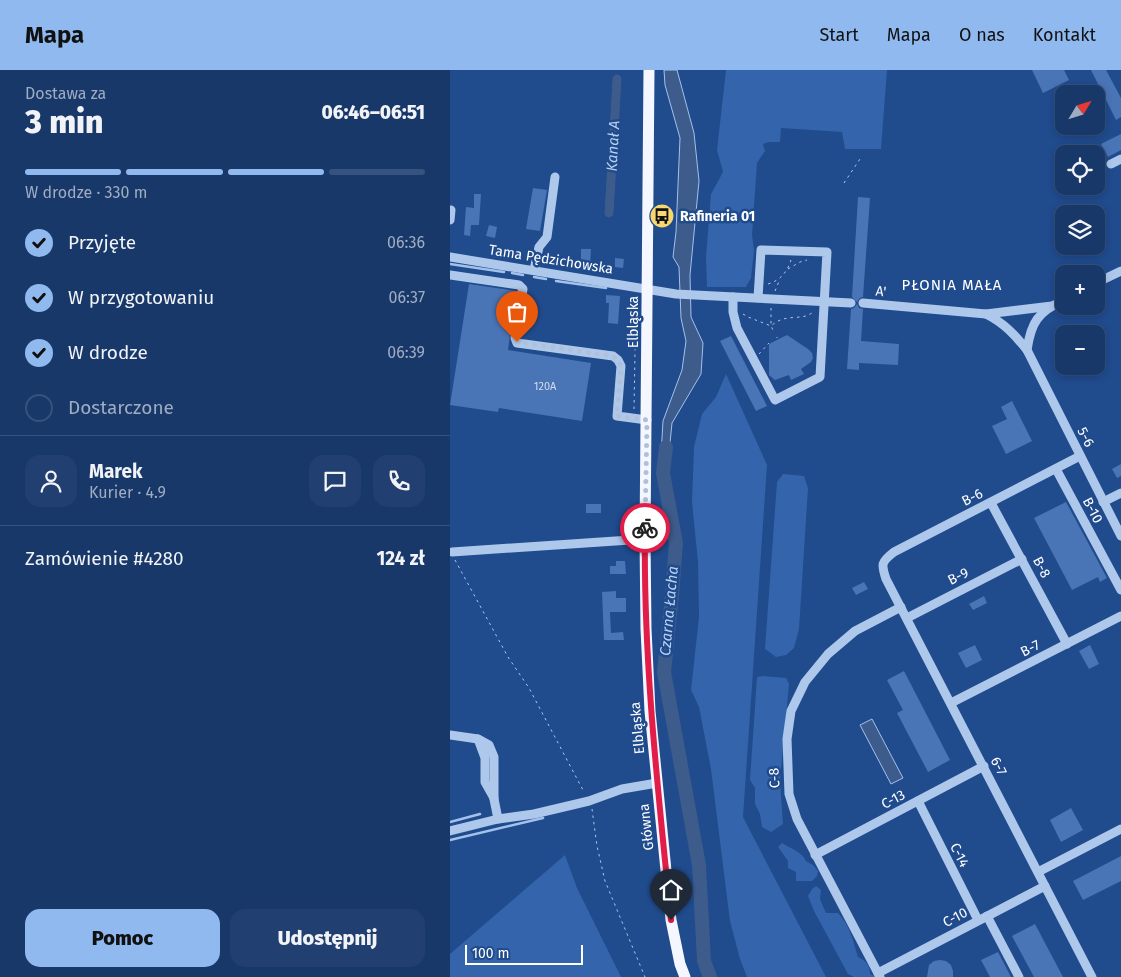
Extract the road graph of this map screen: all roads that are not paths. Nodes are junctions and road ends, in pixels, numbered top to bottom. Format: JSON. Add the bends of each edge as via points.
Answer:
{"nodes":[{"id":1,"x":649,"y":70,"type":"edge"},
{"id":2,"x":1121,"y":159,"type":"edge"},
{"id":3,"x":1111,"y":164,"type":"dead end"},
{"id":4,"x":555,"y":177,"type":"dead end"},
{"id":5,"x":452,"y":210,"type":"dead end"},
{"id":6,"x":450,"y":220,"type":"edge"},
{"id":7,"x":450,"y":257,"type":"edge"},
{"id":8,"x":534,"y":270,"type":"junction"},
{"id":9,"x":1121,"y":271,"type":"edge"},
{"id":10,"x":450,"y":275,"type":"edge"},
{"id":11,"x":1105,"y":279,"type":"edge"},
{"id":12,"x":648,"y":289,"type":"junction"},
{"id":13,"x":733,"y":297,"type":"junction"},
{"id":14,"x":758,"y":298,"type":"junction"},
{"id":15,"x":825,"y":301,"type":"junction"},
{"id":16,"x":851,"y":303,"type":"dead end"},
{"id":17,"x":863,"y":303,"type":"dead end"},
{"id":18,"x":1055,"y":304,"type":"edge"},
{"id":19,"x":1052,"y":306,"type":"junction"},
{"id":20,"x":986,"y":314,"type":"junction"},
{"id":21,"x":1027,"y":350,"type":"junction"},
{"id":22,"x":647,"y":420,"type":"junction"},
{"id":23,"x":1080,"y":456,"type":"junction"},
{"id":24,"x":1056,"y":469,"type":"junction"},
{"id":25,"x":1121,"y":493,"type":"edge"},
{"id":26,"x":1103,"y":502,"type":"junction"},
{"id":27,"x":991,"y":503,"type":"junction"},
{"id":28,"x":1121,"y":536,"type":"edge"},
{"id":29,"x":645,"y":539,"type":"junction"},
{"id":30,"x":452,"y":552,"type":"road end"},
{"id":31,"x":1022,"y":560,"type":"junction"},
{"id":32,"x":882,"y":567,"type":"joint"},
{"id":33,"x":1121,"y":590,"type":"edge"},
{"id":34,"x":901,"y":607,"type":"junction"},
{"id":35,"x":1121,"y":616,"type":"edge"},
{"id":36,"x":907,"y":618,"type":"junction"},
{"id":37,"x":1067,"y":644,"type":"junction"},
{"id":38,"x":951,"y":703,"type":"junction"},
{"id":39,"x":450,"y":735,"type":"edge"},
{"id":40,"x":984,"y":766,"type":"junction"},
{"id":41,"x":658,"y":787,"type":"junction"},
{"id":42,"x":918,"y":801,"type":"junction"},
{"id":43,"x":498,"y":819,"type":"junction"},
{"id":44,"x":1121,"y":829,"type":"edge"},
{"id":45,"x":450,"y":831,"type":"edge"},
{"id":46,"x":816,"y":855,"type":"junction"},
{"id":47,"x":1038,"y":872,"type":"junction"},
{"id":48,"x":1045,"y":886,"type":"junction"},
{"id":49,"x":987,"y":916,"type":"junction"},
{"id":50,"x":978,"y":920,"type":"junction"},
{"id":51,"x":879,"y":975,"type":"edge"},
{"id":52,"x":685,"y":977,"type":"edge"},
{"id":53,"x":1018,"y":977,"type":"edge"},
{"id":54,"x":1092,"y":977,"type":"edge"}],
"edges":[{"from":1,"to":12,"type":"main road","name":"Elbląska"},
{"from":2,"to":3,"type":"street"},
{"from":4,"to":8,"type":"street","via":[[546,237],[539,247]]},
{"from":5,"to":6,"type":"street"},
{"from":7,"to":8,"type":"street","name":"Tama Pędzichowska"},
{"from":8,"to":12,"type":"street","name":"Tama Pędzichowska"},
{"from":9,"to":11,"type":"street"},
{"from":10,"to":22,"type":"street","via":[[519,286],[523,290],[517,342],[613,356],[621,366],[617,416]]},
{"from":12,"to":13,"type":"street","name":"Tama Pędzichowska"},
{"from":12,"to":22,"type":"main road","name":"Elbląska"},
{"from":13,"to":14,"type":"street","name":"Tama Pędzichowska"},
{"from":13,"to":15,"type":"street","via":[[737,328],[775,400],[820,377]]},
{"from":14,"to":15,"type":"street","name":"Tama Pędzichowska"},
{"from":14,"to":15,"type":"street","via":[[762,250],[772,249],[827,252]]},
{"from":15,"to":16,"type":"street","name":"Tama Pędzichowska"},
{"from":17,"to":20,"type":"street","name":"A'"},
{"from":18,"to":19,"type":"street"},
{"from":19,"to":20,"type":"street","name":"A'"},
{"from":19,"to":21,"type":"street","via":[[1037,318],[1030,332]]},
{"from":20,"to":21,"type":"street","name":"A'","via":[[1014,333]]},
{"from":21,"to":23,"type":"street","name":"5-6"},
{"from":22,"to":29,"type":"main road","name":"Elbląska"},
{"from":23,"to":24,"type":"street","name":"B-6"},
{"from":23,"to":26,"type":"street","name":"5-6"},
{"from":24,"to":27,"type":"street","name":"B-6"},
{"from":24,"to":33,"type":"street","name":"B-10"},
{"from":25,"to":26,"type":"street"},
{"from":26,"to":28,"type":"street","name":"5-6"},
{"from":27,"to":31,"type":"street","name":"B-8"},
{"from":27,"to":32,"type":"street","name":"B-6","via":[[894,552],[884,559]]},
{"from":29,"to":30,"type":"street"},
{"from":29,"to":41,"type":"main road","name":"Elbląska","via":[[650,711]]},
{"from":31,"to":36,"type":"street","name":"B-9"},
{"from":31,"to":37,"type":"street","name":"B-8"},
{"from":32,"to":34,"type":"street","name":"6-7"},
{"from":34,"to":36,"type":"street","name":"6-7"},
{"from":34,"to":46,"type":"street","name":"C-8","via":[[855,631],[828,654],[805,682],[791,711],[787,739],[789,794],[797,819]]},
{"from":35,"to":37,"type":"street","name":"B-7"},
{"from":36,"to":38,"type":"street","name":"6-7"},
{"from":37,"to":38,"type":"street","name":"B-7"},
{"from":38,"to":40,"type":"street","name":"6-7"},
{"from":39,"to":43,"type":"street","via":[[478,739],[489,745],[494,757],[494,799]]},
{"from":40,"to":42,"type":"street","name":"C-13"},
{"from":40,"to":47,"type":"street","name":"6-7"},
{"from":41,"to":43,"type":"street","via":[[622,789],[589,801]]},
{"from":41,"to":52,"type":"main road","name":"Główna","via":[[672,926]]},
{"from":42,"to":46,"type":"street","name":"C-13"},
{"from":42,"to":50,"type":"street","name":"C-14"},
{"from":43,"to":45,"type":"street"},
{"from":44,"to":47,"type":"street"},
{"from":46,"to":51,"type":"street","name":"C-8"},
{"from":47,"to":48,"type":"street","name":"6-7"},
{"from":48,"to":49,"type":"street","name":"C-10"},
{"from":48,"to":54,"type":"street","name":"6-7"},
{"from":49,"to":50,"type":"street","name":"C-10"},
{"from":49,"to":53,"type":"street"},
{"from":50,"to":51,"type":"street","name":"C-10"}]}
